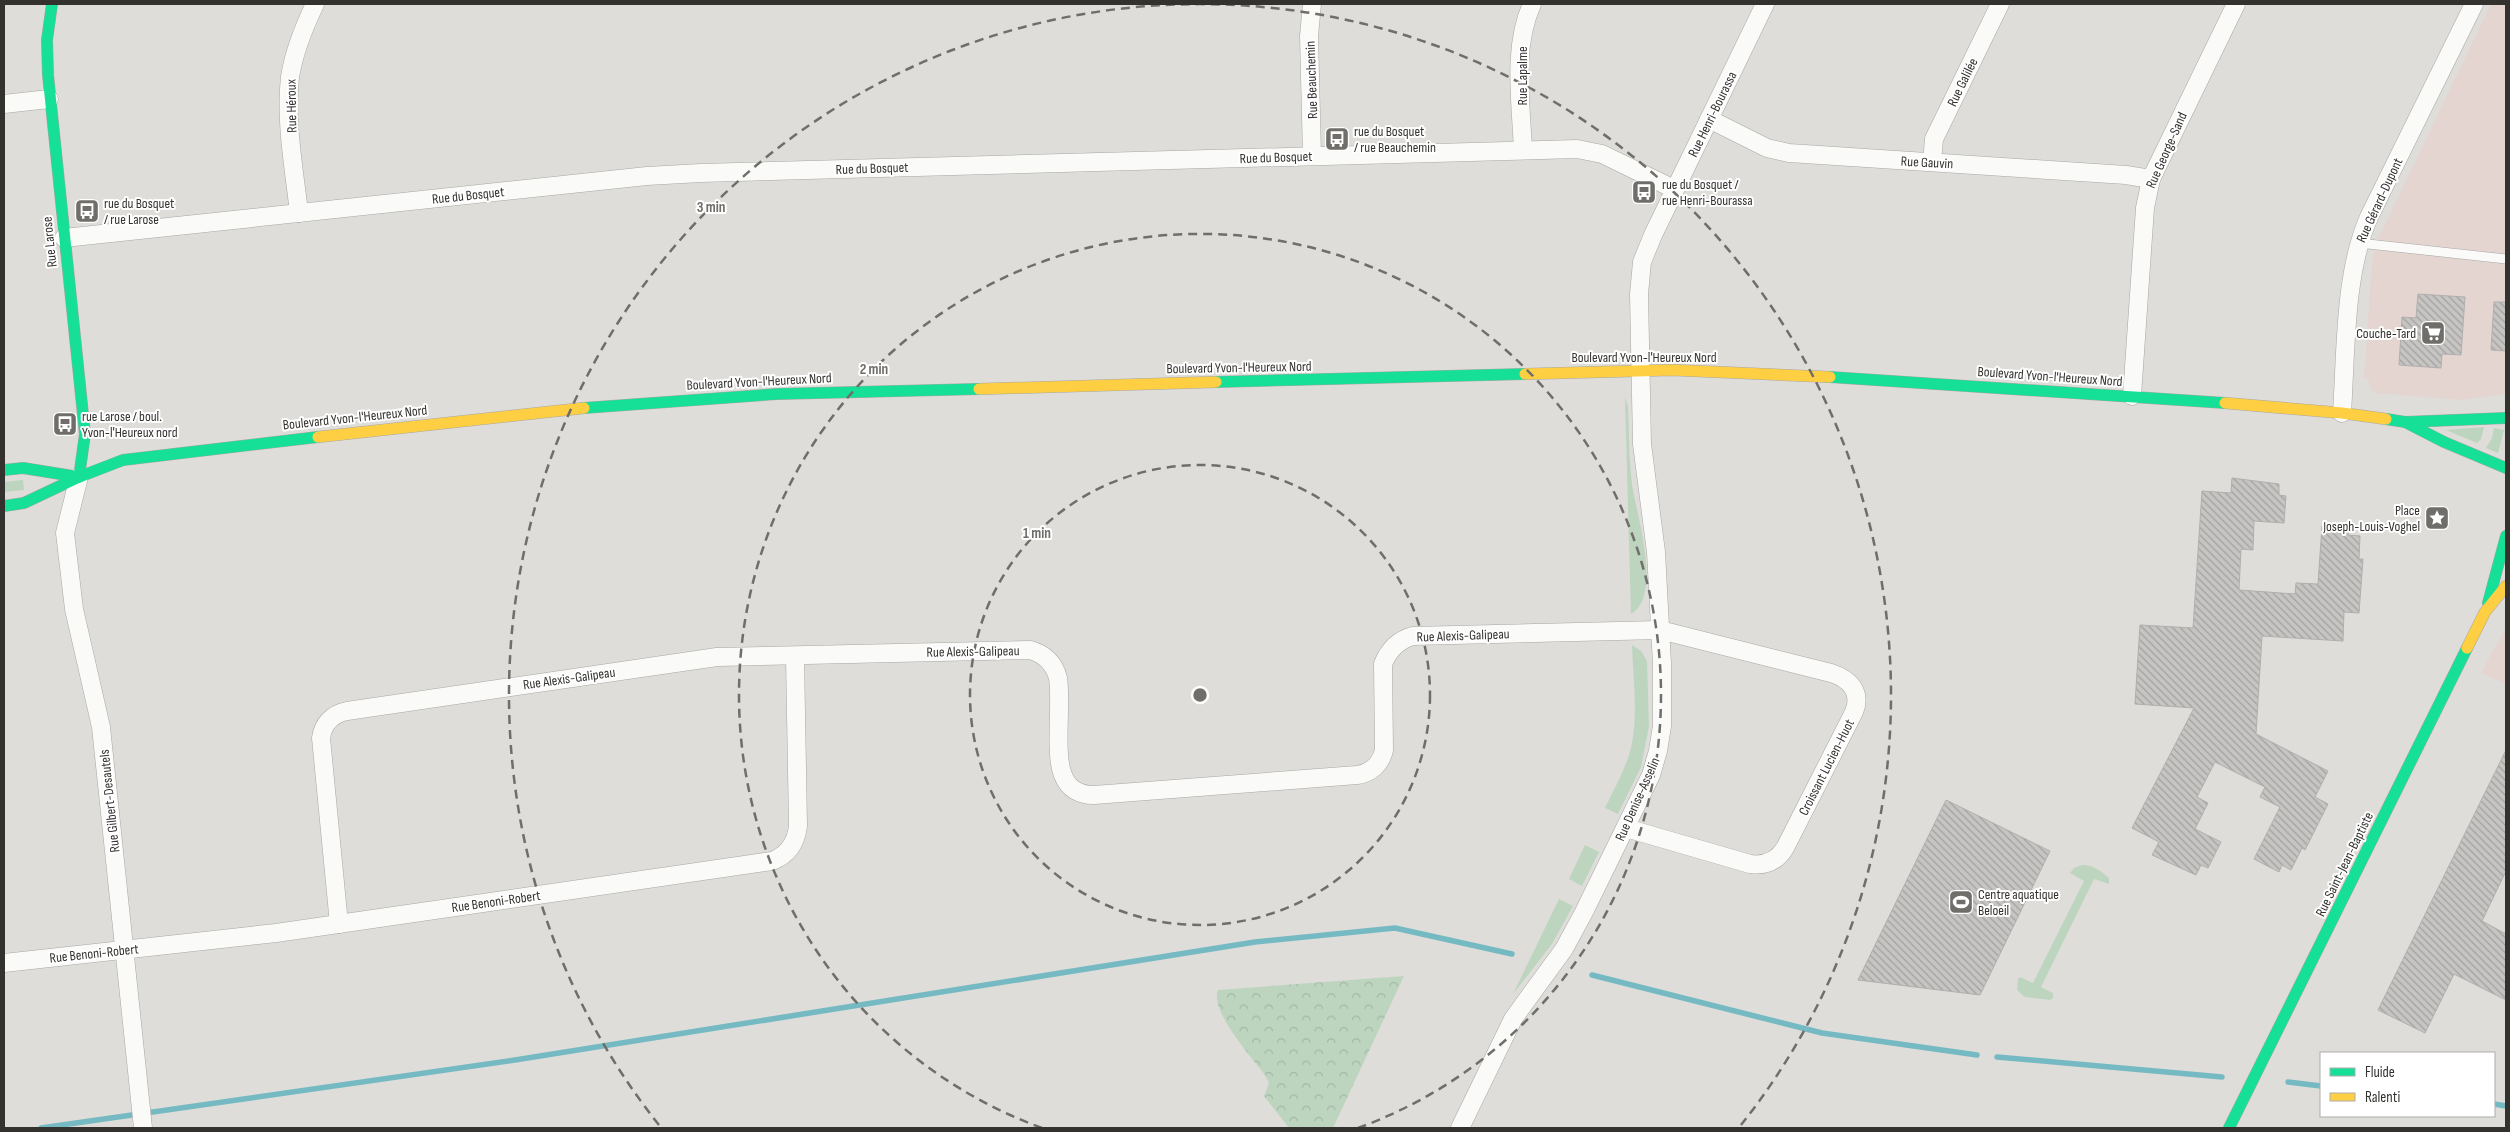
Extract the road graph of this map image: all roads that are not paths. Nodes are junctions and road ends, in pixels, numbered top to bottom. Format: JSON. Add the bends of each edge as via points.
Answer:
{"nodes":[{"id":1,"x":52,"y":4,"type":"edge"},
{"id":2,"x":315,"y":4,"type":"edge"},
{"id":3,"x":1312,"y":4,"type":"edge"},
{"id":4,"x":1532,"y":4,"type":"edge"},
{"id":5,"x":1765,"y":4,"type":"edge"},
{"id":6,"x":2000,"y":4,"type":"edge"},
{"id":7,"x":2236,"y":4,"type":"edge"},
{"id":8,"x":2474,"y":4,"type":"edge"},
{"id":9,"x":49,"y":100,"type":"junction"},
{"id":10,"x":4,"y":104,"type":"edge"},
{"id":11,"x":1709,"y":119,"type":"junction"},
{"id":12,"x":1523,"y":150,"type":"junction"},
{"id":13,"x":1312,"y":156,"type":"junction"},
{"id":14,"x":1932,"y":162,"type":"junction"},
{"id":15,"x":2151,"y":179,"type":"junction"},
{"id":16,"x":1674,"y":189,"type":"junction"},
{"id":17,"x":299,"y":213,"type":"junction"},
{"id":18,"x":64,"y":238,"type":"junction"},
{"id":19,"x":2359,"y":243,"type":"junction"},
{"id":20,"x":2506,"y":259,"type":"edge"},
{"id":21,"x":1641,"y":370,"type":"junction"},
{"id":22,"x":2132,"y":396,"type":"junction"},
{"id":23,"x":2342,"y":413,"type":"junction"},
{"id":24,"x":2506,"y":418,"type":"edge"},
{"id":25,"x":2405,"y":422,"type":"junction"},
{"id":26,"x":2506,"y":468,"type":"edge"},
{"id":27,"x":4,"y":470,"type":"edge"},
{"id":28,"x":79,"y":477,"type":"junction"},
{"id":29,"x":4,"y":506,"type":"edge"},
{"id":30,"x":2506,"y":536,"type":"edge"},
{"id":31,"x":2506,"y":586,"type":"edge"},
{"id":32,"x":2485,"y":612,"type":"junction"},
{"id":33,"x":1660,"y":630,"type":"junction"},
{"id":34,"x":794,"y":656,"type":"junction"},
{"id":35,"x":1626,"y":828,"type":"junction"},
{"id":36,"x":339,"y":924,"type":"junction"},
{"id":37,"x":125,"y":949,"type":"junction"},
{"id":38,"x":4,"y":963,"type":"edge"},
{"id":39,"x":143,"y":1128,"type":"edge"},
{"id":40,"x":1460,"y":1128,"type":"edge"},
{"id":41,"x":2229,"y":1128,"type":"edge"}],
"edges":[{"from":1,"to":9,"type":"street","name":"Rue Larose","via":[[46,38]]},
{"from":2,"to":17,"type":"street","name":"Rue Héroux","via":[[296,48],[290,83],[290,120]]},
{"from":3,"to":13,"type":"street","name":"Rue Beauchemin","via":[[1309,36]]},
{"from":4,"to":12,"type":"street","name":"Rue Lapalme","via":[[1520,50]]},
{"from":5,"to":11,"type":"street","name":"Rue Henri-Bourassa"},
{"from":6,"to":14,"type":"street","name":"Rue Galilée","via":[[1934,139]]},
{"from":7,"to":15,"type":"street","name":"Rue George-Sand"},
{"from":8,"to":19,"type":"street","name":"Rue Gérard-Dupont"},
{"from":9,"to":10,"type":"street"},
{"from":9,"to":18,"type":"street","name":"Rue Larose"},
{"from":11,"to":14,"type":"street","name":"Rue Gauvin","via":[[1767,148],[1789,153]]},
{"from":11,"to":16,"type":"street","name":"Rue Henri-Bourassa"},
{"from":12,"to":13,"type":"street","name":"Rue du Bosquet"},
{"from":12,"to":16,"type":"street","name":"Rue du Bosquet","via":[[1578,149],[1594,152]]},
{"from":13,"to":17,"type":"street","name":"Rue du Bosquet","via":[[665,174]]},
{"from":14,"to":15,"type":"street","name":"Rue Gauvin"},
{"from":15,"to":22,"type":"street","name":"Rue George-Sand","via":[[2145,208]]},
{"from":16,"to":21,"type":"street","name":"Rue Henri-Bourassa","via":[[1649,242],[1640,273]]},
{"from":17,"to":18,"type":"street","name":"Rue du Bosquet"},
{"from":18,"to":28,"type":"street","name":"Rue Larose","via":[[85,434]]},
{"from":19,"to":20,"type":"lane"},
{"from":19,"to":23,"type":"street","name":"Rue Gérard-Dupont","via":[[2352,278]]},
{"from":21,"to":22,"type":"street","name":"Boulevard Yvon-l'Heureux Nord","via":[[1780,374]]},
{"from":21,"to":28,"type":"street","name":"Boulevard Yvon-l'Heureux Nord","via":[[680,399],[192,450],[123,460]]},
{"from":21,"to":33,"type":"street","name":"Rue Denise-Asselin","via":[[1644,465],[1656,552]]},
{"from":22,"to":23,"type":"street","name":"Boulevard Yvon-l'Heureux Nord"},
{"from":23,"to":25,"type":"street","name":"Boulevard Yvon-l'Heureux Nord"},
{"from":24,"to":25,"type":"street","name":"Boulevard Yvon-l'Heureux Nord"},
{"from":25,"to":26,"type":"street","name":"Boulevard Yvon-l'Heureux Nord"},
{"from":27,"to":28,"type":"street","via":[[23,468]]},
{"from":28,"to":29,"type":"street","name":"Boulevard Yvon-l'Heureux Nord","via":[[24,503]]},
{"from":28,"to":37,"type":"street","name":"Rue Gilbert-Desautels","via":[[65,533],[74,609],[102,727]]},
{"from":30,"to":32,"type":"street","name":"Rue Saint-Jean-Baptiste"},
{"from":31,"to":32,"type":"street","name":"Rue Saint-Jean-Baptiste"},
{"from":32,"to":41,"type":"street","name":"Rue Saint-Jean-Baptiste"},
{"from":33,"to":34,"type":"street","name":"Rue Alexis-Galipeau","via":[[1413,636],[1397,643],[1383,664],[1384,750],[1380,761],[1368,772],[1094,795],[1072,789],[1062,776],[1058,678],[1050,662],[1041,654],[1024,650]]},
{"from":33,"to":35,"type":"street","name":"Rue Denise-Asselin","via":[[1661,739],[1651,775]]},
{"from":33,"to":35,"type":"street","name":"Croissant Lucien-Huot","via":[[1842,676],[1853,687],[1856,708],[1784,848],[1773,861],[1750,864]]},
{"from":34,"to":36,"type":"street","name":"Rue Benoni-Robert","via":[[798,826],[794,843],[778,859]]},
{"from":34,"to":36,"type":"street","name":"Rue Alexis-Galipeau","via":[[717,657],[336,714],[324,727],[321,744]]},
{"from":35,"to":40,"type":"street","name":"Rue Denise-Asselin","via":[[1564,948],[1513,1019]]},
{"from":36,"to":37,"type":"street","name":"Rue Benoni-Robert"},
{"from":37,"to":38,"type":"street","name":"Rue Benoni-Robert"},
{"from":37,"to":39,"type":"street","name":"Rue Gilbert-Desautels"}]}
